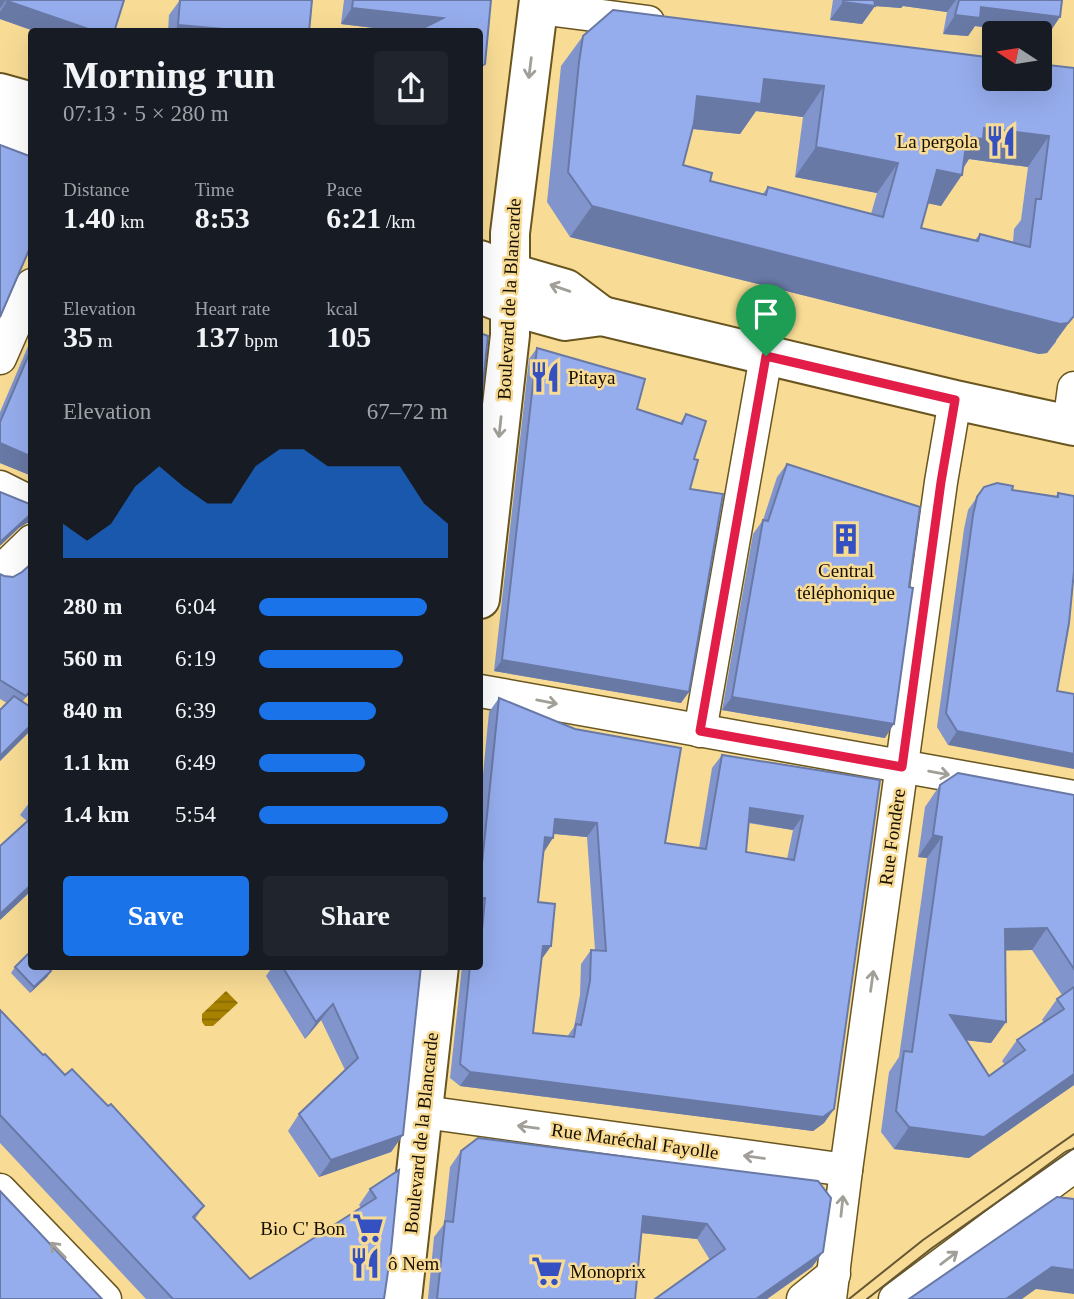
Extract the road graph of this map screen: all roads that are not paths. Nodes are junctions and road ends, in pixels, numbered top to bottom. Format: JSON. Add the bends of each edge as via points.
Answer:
{"nodes":[{"id":1,"x":539,"y":4,"type":"edge"},
{"id":2,"x":670,"y":24,"type":"edge"},
{"id":3,"x":0,"y":93,"type":"edge"},
{"id":4,"x":28,"y":101,"type":"edge"},
{"id":5,"x":0,"y":127,"type":"edge"},
{"id":6,"x":28,"y":138,"type":"edge"},
{"id":7,"x":495,"y":284,"type":"edge"},
{"id":8,"x":28,"y":294,"type":"edge"},
{"id":9,"x":766,"y":356,"type":"junction"},
{"id":10,"x":0,"y":358,"type":"edge"},
{"id":11,"x":955,"y":400,"type":"junction"},
{"id":12,"x":1072,"y":413,"type":"edge"},
{"id":13,"x":0,"y":487,"type":"edge"},
{"id":14,"x":28,"y":501,"type":"edge"},
{"id":15,"x":28,"y":545,"type":"edge"},
{"id":16,"x":0,"y":572,"type":"edge"},
{"id":17,"x":483,"y":574,"type":"edge"},
{"id":18,"x":483,"y":692,"type":"edge"},
{"id":19,"x":700,"y":731,"type":"junction"},
{"id":20,"x":902,"y":767,"type":"junction"},
{"id":21,"x":1074,"y":797,"type":"edge"},
{"id":22,"x":439,"y":970,"type":"edge"},
{"id":23,"x":424,"y":1112,"type":"junction"},
{"id":24,"x":1074,"y":1166,"type":"edge"},
{"id":25,"x":846,"y":1170,"type":"junction"},
{"id":26,"x":0,"y":1190,"type":"edge"},
{"id":27,"x":1037,"y":1192,"type":"junction"},
{"id":28,"x":1074,"y":1196,"type":"edge"},
{"id":29,"x":832,"y":1286,"type":"edge"},
{"id":30,"x":105,"y":1299,"type":"edge"},
{"id":31,"x":402,"y":1299,"type":"edge"},
{"id":32,"x":803,"y":1299,"type":"edge"},
{"id":33,"x":895,"y":1299,"type":"edge"}],
"edges":[{"from":1,"to":2,"type":"street"},
{"from":1,"to":7,"type":"main road","name":"Boulevard de la Blancarde","one_way":true,"via":[[510,233]]},
{"from":3,"to":4,"type":"main road"},
{"from":5,"to":6,"type":"main road"},
{"from":7,"to":9,"type":"main road","via":[[565,321],[602,316]]},
{"from":7,"to":17,"type":"main road","name":"Boulevard de la Blancarde","one_way":true,"via":[[496,470]]},
{"from":8,"to":10,"type":"street"},
{"from":9,"to":11,"type":"main road"},
{"from":9,"to":19,"type":"street"},
{"from":11,"to":12,"type":"main road"},
{"from":11,"to":20,"type":"street","name":"Rue Fondère"},
{"from":13,"to":14,"type":"street"},
{"from":15,"to":16,"type":"street"},
{"from":18,"to":19,"type":"street","one_way":true},
{"from":19,"to":20,"type":"street"},
{"from":20,"to":21,"type":"street","one_way":true},
{"from":25,"to":20,"type":"street","name":"Rue Fondère","one_way":true},
{"from":22,"to":23,"type":"main road","name":"Boulevard de la Blancarde"},
{"from":25,"to":23,"type":"street","name":"Rue Maréchal Fayolle","one_way":true},
{"from":23,"to":31,"type":"main road","name":"Boulevard de la Blancarde"},
{"from":24,"to":27,"type":"street"},
{"from":29,"to":25,"type":"street","name":"Rue Fondère","one_way":true},
{"from":30,"to":26,"type":"street","one_way":true},
{"from":27,"to":28,"type":"street"},
{"from":33,"to":27,"type":"street","one_way":true},
{"from":29,"to":32,"type":"street"}]}
